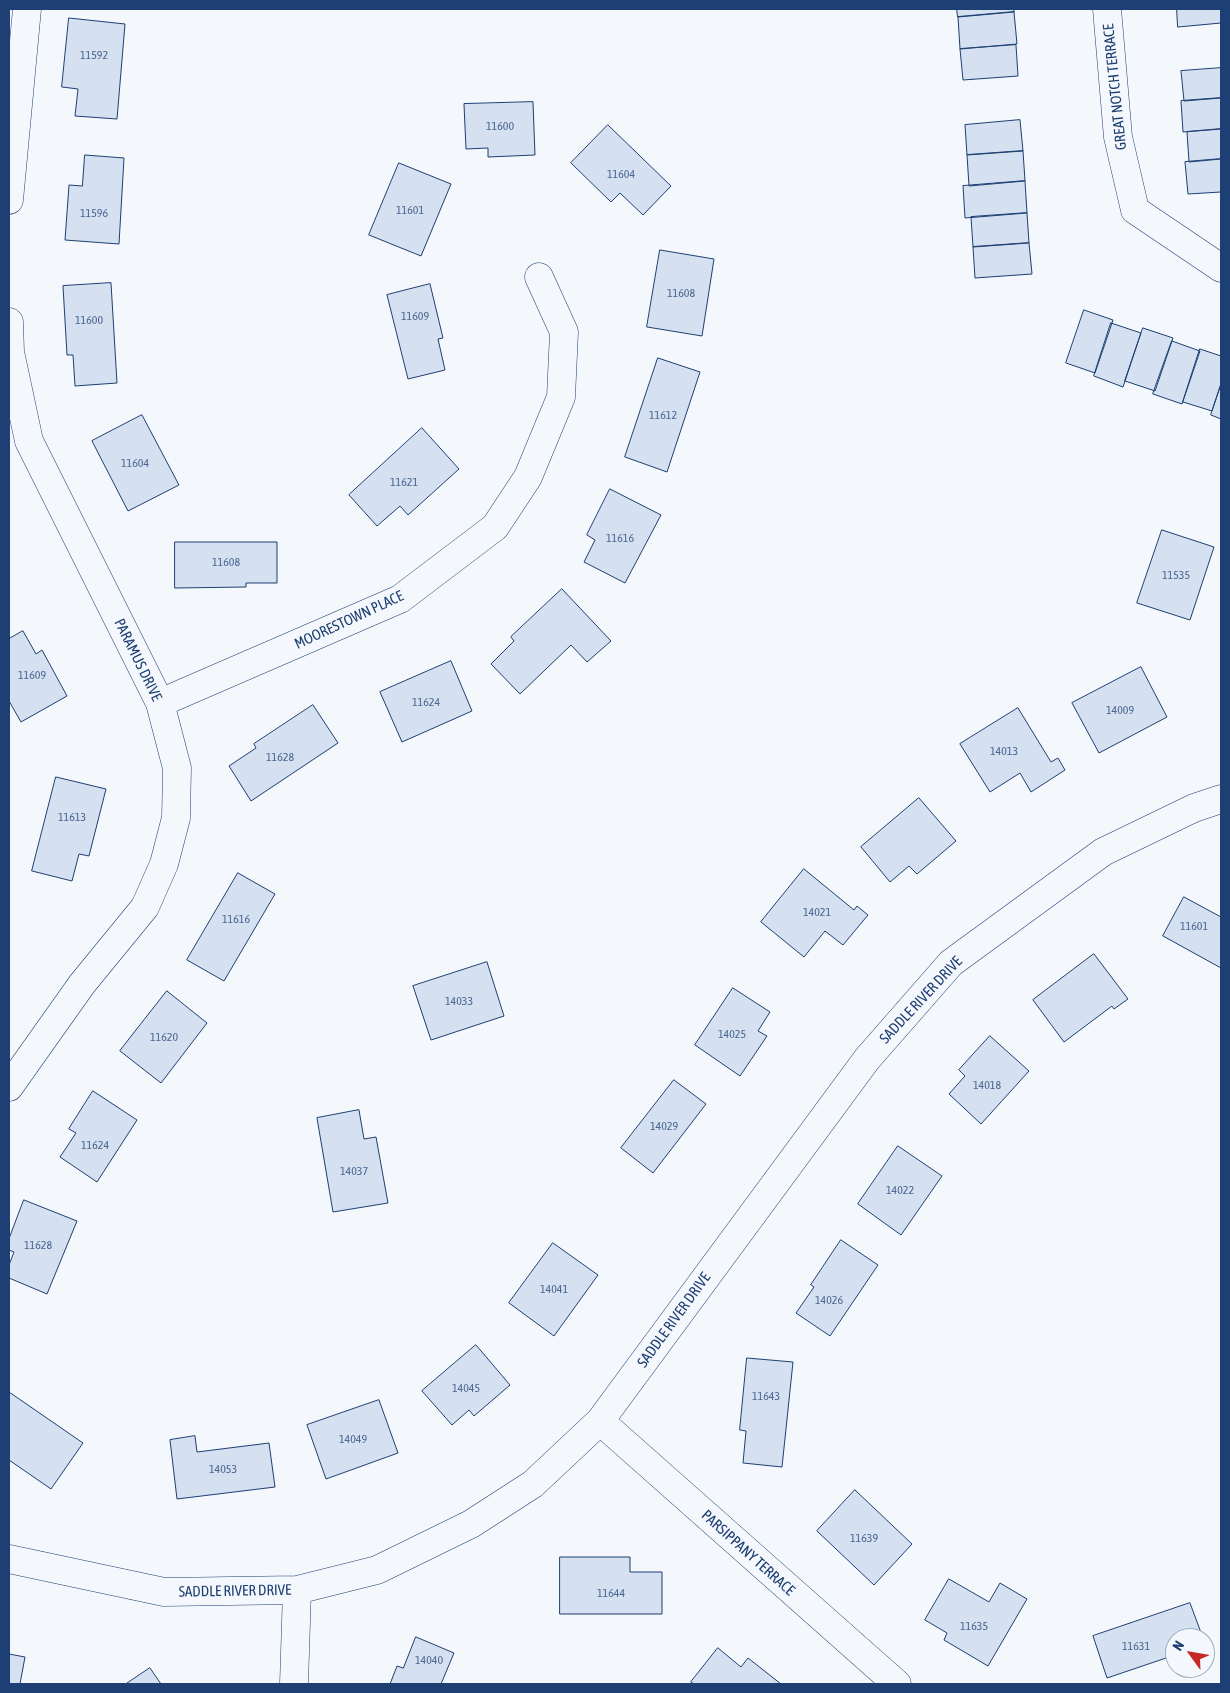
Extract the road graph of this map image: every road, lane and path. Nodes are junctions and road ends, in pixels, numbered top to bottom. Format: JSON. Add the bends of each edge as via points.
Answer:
{"nodes":[{"id":1,"x":27,"y":9,"type":"edge"},
{"id":2,"x":1107,"y":9,"type":"edge"},
{"id":3,"x":9,"y":200,"type":"edge"},
{"id":4,"x":1221,"y":268,"type":"edge"},
{"id":5,"x":539,"y":277,"type":"dead end"},
{"id":6,"x":9,"y":322,"type":"edge"},
{"id":7,"x":160,"y":702,"type":"junction"},
{"id":8,"x":1221,"y":799,"type":"edge"},
{"id":9,"x":9,"y":1086,"type":"edge"},
{"id":10,"x":600,"y":1421,"type":"junction"},
{"id":11,"x":9,"y":1559,"type":"edge"},
{"id":12,"x":298,"y":1590,"type":"junction"},
{"id":13,"x":294,"y":1684,"type":"edge"},
{"id":14,"x":896,"y":1684,"type":"edge"}],
"edges":[{"from":1,"to":3,"type":"street"},
{"from":2,"to":4,"type":"street","name":"GREAT NOTCH TERRACE","via":[[1118,137],[1135,210]]},
{"from":5,"to":7,"type":"street","name":"MOORESTOWN PLACE","via":[[564,332],[562,397],[528,477],[495,527],[400,599]]},
{"from":6,"to":7,"type":"street","name":"PARAMUS DRIVE","via":[[10,352],[29,441]]},
{"from":7,"to":9,"type":"street","name":"PARAMUS DRIVE","via":[[177,768],[176,818],[164,864],[145,907],[82,984]]},
{"from":8,"to":10,"type":"street","name":"SADDLE RIVER DRIVE","via":[[1194,808],[1103,852],[951,964],[866,1059]]},
{"from":10,"to":12,"type":"street","name":"SADDLE RIVER DRIVE","via":[[533,1484],[471,1524],[377,1570]]},
{"from":10,"to":14,"type":"street","name":"PARSIPPANY TERRACE"},
{"from":11,"to":12,"type":"street","name":"SADDLE RIVER DRIVE","via":[[164,1592]]},
{"from":12,"to":13,"type":"street"}]}
